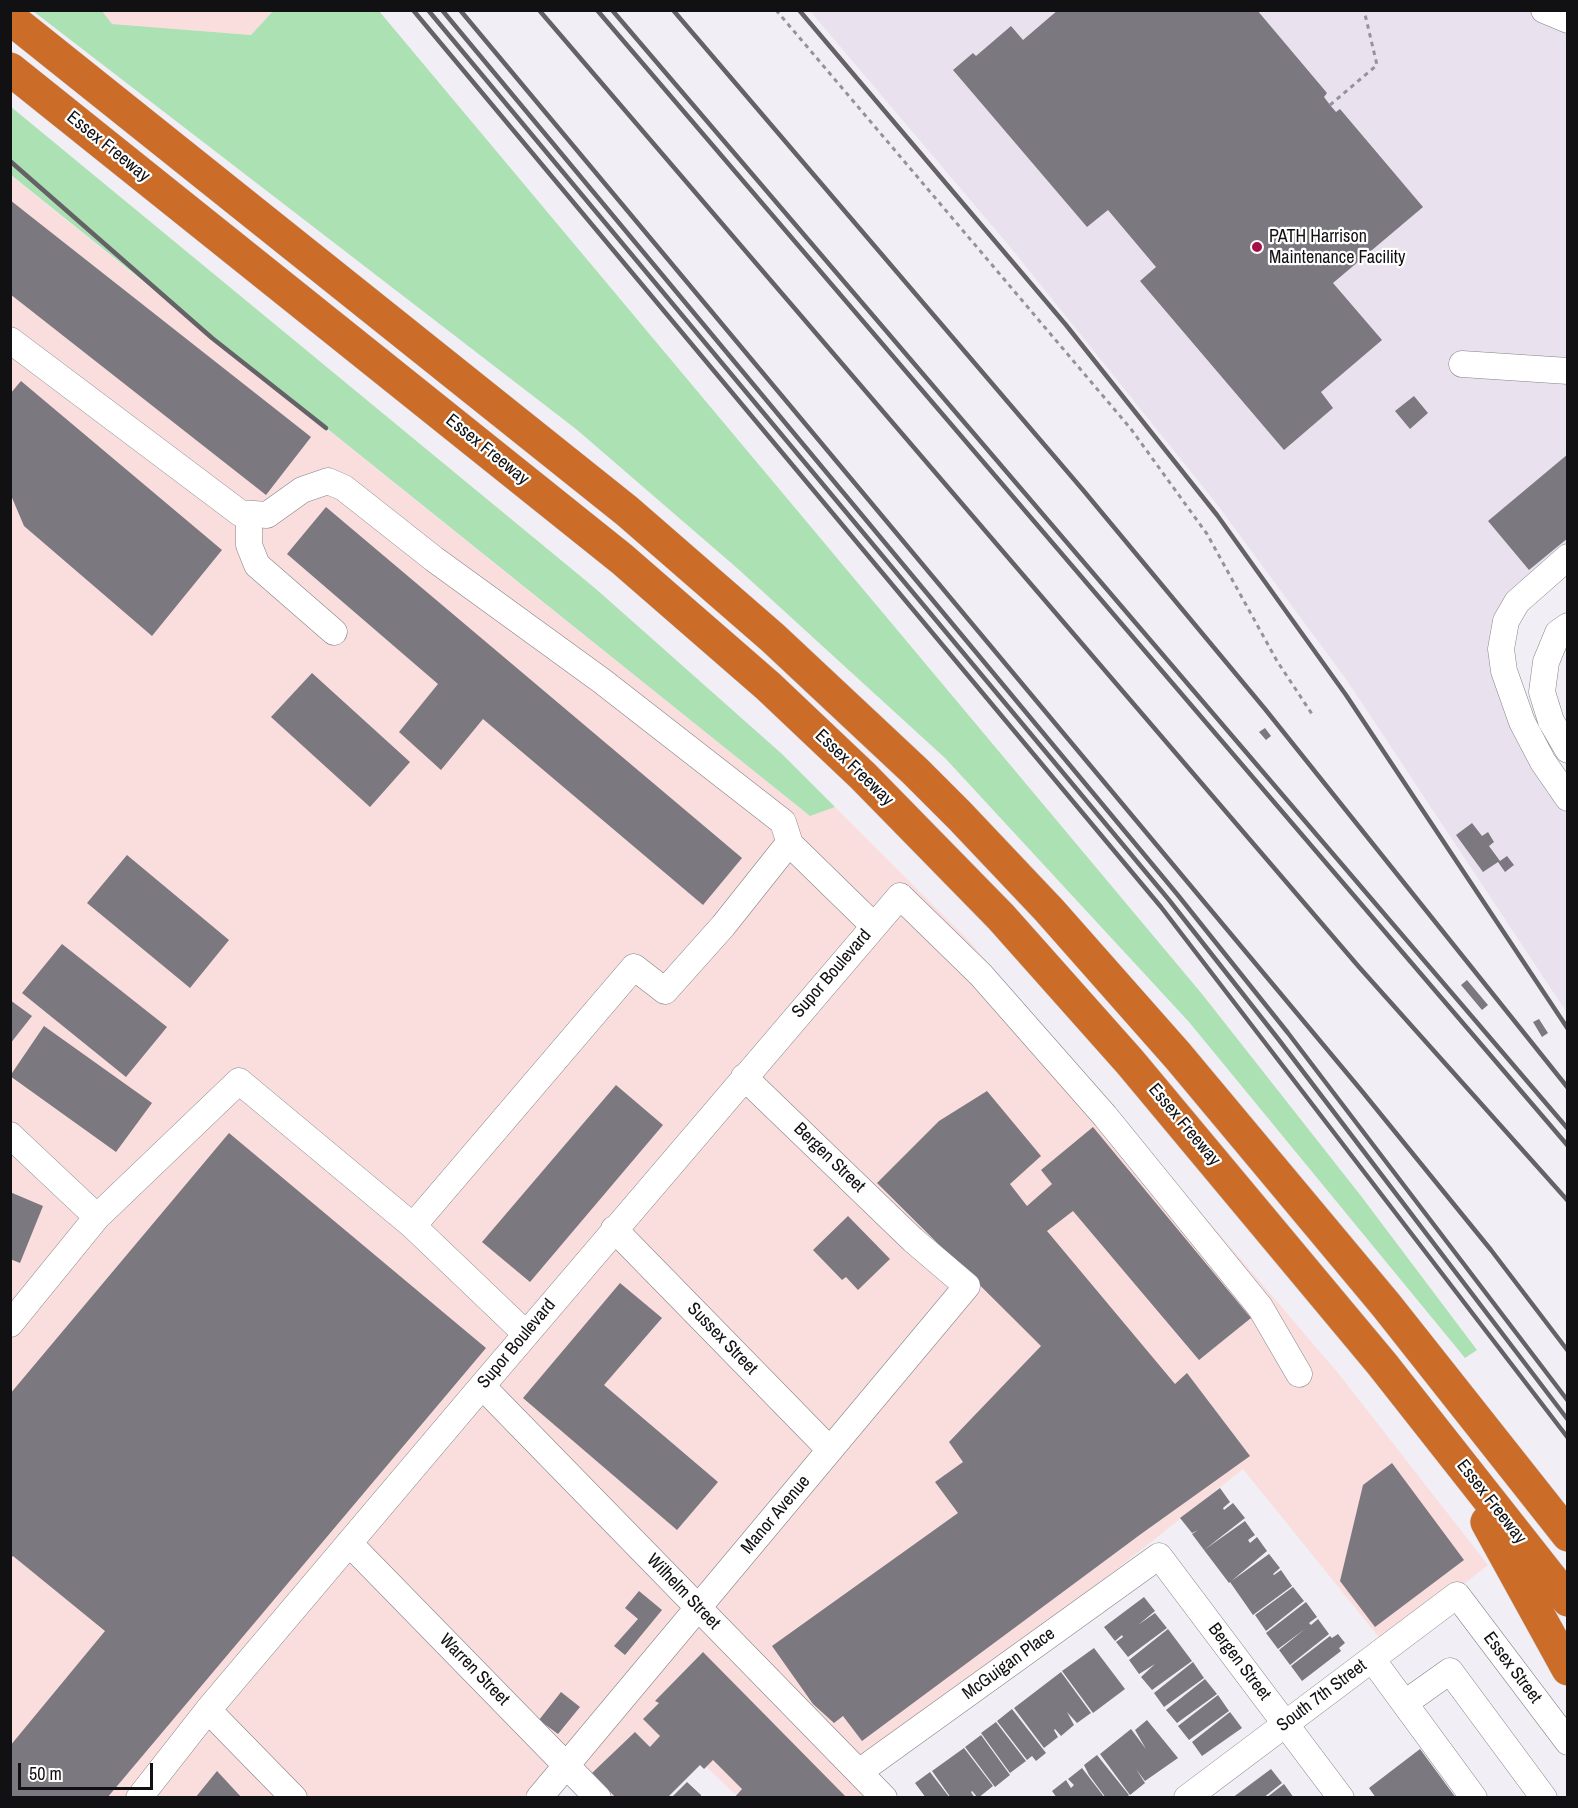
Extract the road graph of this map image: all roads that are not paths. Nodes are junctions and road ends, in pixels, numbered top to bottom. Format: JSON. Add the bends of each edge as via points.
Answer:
{"nodes":[{"id":1,"x":1544,"y":10,"type":"edge"},
{"id":2,"x":10,"y":18,"type":"edge"},
{"id":3,"x":1568,"y":20,"type":"edge"},
{"id":4,"x":10,"y":69,"type":"edge"},
{"id":5,"x":10,"y":340,"type":"edge"},
{"id":6,"x":1462,"y":364,"type":"dead end"},
{"id":7,"x":1568,"y":371,"type":"edge"},
{"id":8,"x":249,"y":514,"type":"junction"},
{"id":9,"x":1568,"y":557,"type":"edge"},
{"id":10,"x":1568,"y":626,"type":"edge"},
{"id":11,"x":334,"y":632,"type":"dead end"},
{"id":12,"x":1568,"y":750,"type":"edge"},
{"id":13,"x":1568,"y":798,"type":"edge"},
{"id":14,"x":790,"y":844,"type":"junction"},
{"id":15,"x":874,"y":926,"type":"junction"},
{"id":16,"x":744,"y":1077,"type":"junction"},
{"id":17,"x":10,"y":1136,"type":"edge"},
{"id":18,"x":97,"y":1217,"type":"junction"},
{"id":19,"x":413,"y":1226,"type":"junction"},
{"id":20,"x":614,"y":1229,"type":"junction"},
{"id":21,"x":913,"y":1240,"type":"joint"},
{"id":22,"x":10,"y":1324,"type":"edge"},
{"id":23,"x":526,"y":1334,"type":"junction"},
{"id":24,"x":1299,"y":1374,"type":"dead end"},
{"id":25,"x":482,"y":1386,"type":"junction"},
{"id":26,"x":830,"y":1450,"type":"junction"},
{"id":27,"x":1470,"y":1475,"type":"junction"},
{"id":28,"x":1568,"y":1535,"type":"edge"},
{"id":29,"x":349,"y":1543,"type":"junction"},
{"id":30,"x":1159,"y":1556,"type":"joint"},
{"id":31,"x":1457,"y":1595,"type":"joint"},
{"id":32,"x":1568,"y":1600,"type":"edge"},
{"id":33,"x":699,"y":1608,"type":"junction"},
{"id":34,"x":1372,"y":1659,"type":"junction"},
{"id":35,"x":1568,"y":1669,"type":"edge"},
{"id":36,"x":1405,"y":1703,"type":"junction"},
{"id":37,"x":208,"y":1710,"type":"junction"},
{"id":38,"x":1286,"y":1724,"type":"junction"},
{"id":39,"x":1568,"y":1742,"type":"edge"},
{"id":40,"x":566,"y":1765,"type":"junction"},
{"id":41,"x":859,"y":1772,"type":"junction"},
{"id":42,"x":139,"y":1797,"type":"edge"},
{"id":43,"x":294,"y":1797,"type":"edge"},
{"id":44,"x":539,"y":1797,"type":"edge"},
{"id":45,"x":598,"y":1797,"type":"edge"},
{"id":46,"x":884,"y":1797,"type":"edge"},
{"id":47,"x":1187,"y":1797,"type":"edge"},
{"id":48,"x":1341,"y":1797,"type":"edge"},
{"id":49,"x":1474,"y":1797,"type":"edge"},
{"id":50,"x":1544,"y":1797,"type":"edge"}],
"edges":[{"from":1,"to":3,"type":"street"},
{"from":2,"to":28,"type":"highway","via":[[644,525],[773,638],[915,771],[1049,910],[1178,1056],[1372,1289]]},
{"from":4,"to":27,"type":"highway","name":"Essex Freeway","via":[[622,559],[760,679],[863,776],[1086,1011],[1306,1270]]},
{"from":5,"to":8,"type":"street","via":[[240,513]]},
{"from":6,"to":7,"type":"street"},
{"from":8,"to":11,"type":"street","via":[[249,545],[257,565]]},
{"from":8,"to":14,"type":"street","via":[[267,515],[302,490],[328,481],[344,488],[783,822]]},
{"from":9,"to":13,"type":"street","via":[[1517,602],[1506,621],[1501,649],[1504,671],[1522,722]]},
{"from":10,"to":12,"type":"street","via":[[1558,633],[1546,662],[1542,692],[1551,721]]},
{"from":14,"to":15,"type":"street"},
{"from":14,"to":19,"type":"street","via":[[665,991],[634,967]]},
{"from":15,"to":16,"type":"street","name":"Supor Boulevard"},
{"from":15,"to":24,"type":"street","name":"Supor Boulevard","via":[[900,896],[981,975],[1105,1116],[1260,1307]]},
{"from":16,"to":20,"type":"street","name":"Supor Boulevard"},
{"from":16,"to":21,"type":"street","name":"Bergen Street"},
{"from":17,"to":18,"type":"street"},
{"from":18,"to":19,"type":"street","via":[[239,1082]]},
{"from":18,"to":22,"type":"street"},
{"from":19,"to":23,"type":"street"},
{"from":20,"to":23,"type":"street","name":"Supor Boulevard"},
{"from":20,"to":26,"type":"street","name":"Sussex Street"},
{"from":21,"to":26,"type":"street","name":"Manor Avenue","via":[[967,1286]]},
{"from":23,"to":25,"type":"street","name":"Supor Boulevard"},
{"from":25,"to":29,"type":"street","name":"Supor Boulevard"},
{"from":25,"to":33,"type":"street","name":"Wilhelm Street"},
{"from":26,"to":33,"type":"street","name":"Manor Avenue"},
{"from":27,"to":32,"type":"highway","name":"Essex Freeway"},
{"from":27,"to":35,"type":"highway","via":[[1490,1529]]},
{"from":29,"to":37,"type":"street","name":"Supor Boulevard"},
{"from":29,"to":40,"type":"street","name":"Warren Street"},
{"from":30,"to":38,"type":"street","name":"Bergen Street"},
{"from":30,"to":41,"type":"street","name":"McGuigan Place"},
{"from":31,"to":34,"type":"street","name":"South 7th Street"},
{"from":31,"to":39,"type":"street","name":"Essex Street"},
{"from":33,"to":40,"type":"street","name":"Manor Avenue"},
{"from":33,"to":41,"type":"street","name":"Wilhelm Street"},
{"from":34,"to":36,"type":"street"},
{"from":34,"to":38,"type":"street","name":"South 7th Street"},
{"from":36,"to":49,"type":"street"},
{"from":36,"to":50,"type":"street","via":[[1450,1671]]},
{"from":37,"to":42,"type":"street","name":"Supor Boulevard"},
{"from":37,"to":43,"type":"street"},
{"from":38,"to":47,"type":"street","name":"South 7th Street"},
{"from":38,"to":48,"type":"street","name":"Bergen Street"},
{"from":40,"to":44,"type":"street","name":"Manor Avenue"},
{"from":40,"to":45,"type":"street","name":"Warren Street"},
{"from":41,"to":46,"type":"street","name":"Wilhelm Street"}]}
